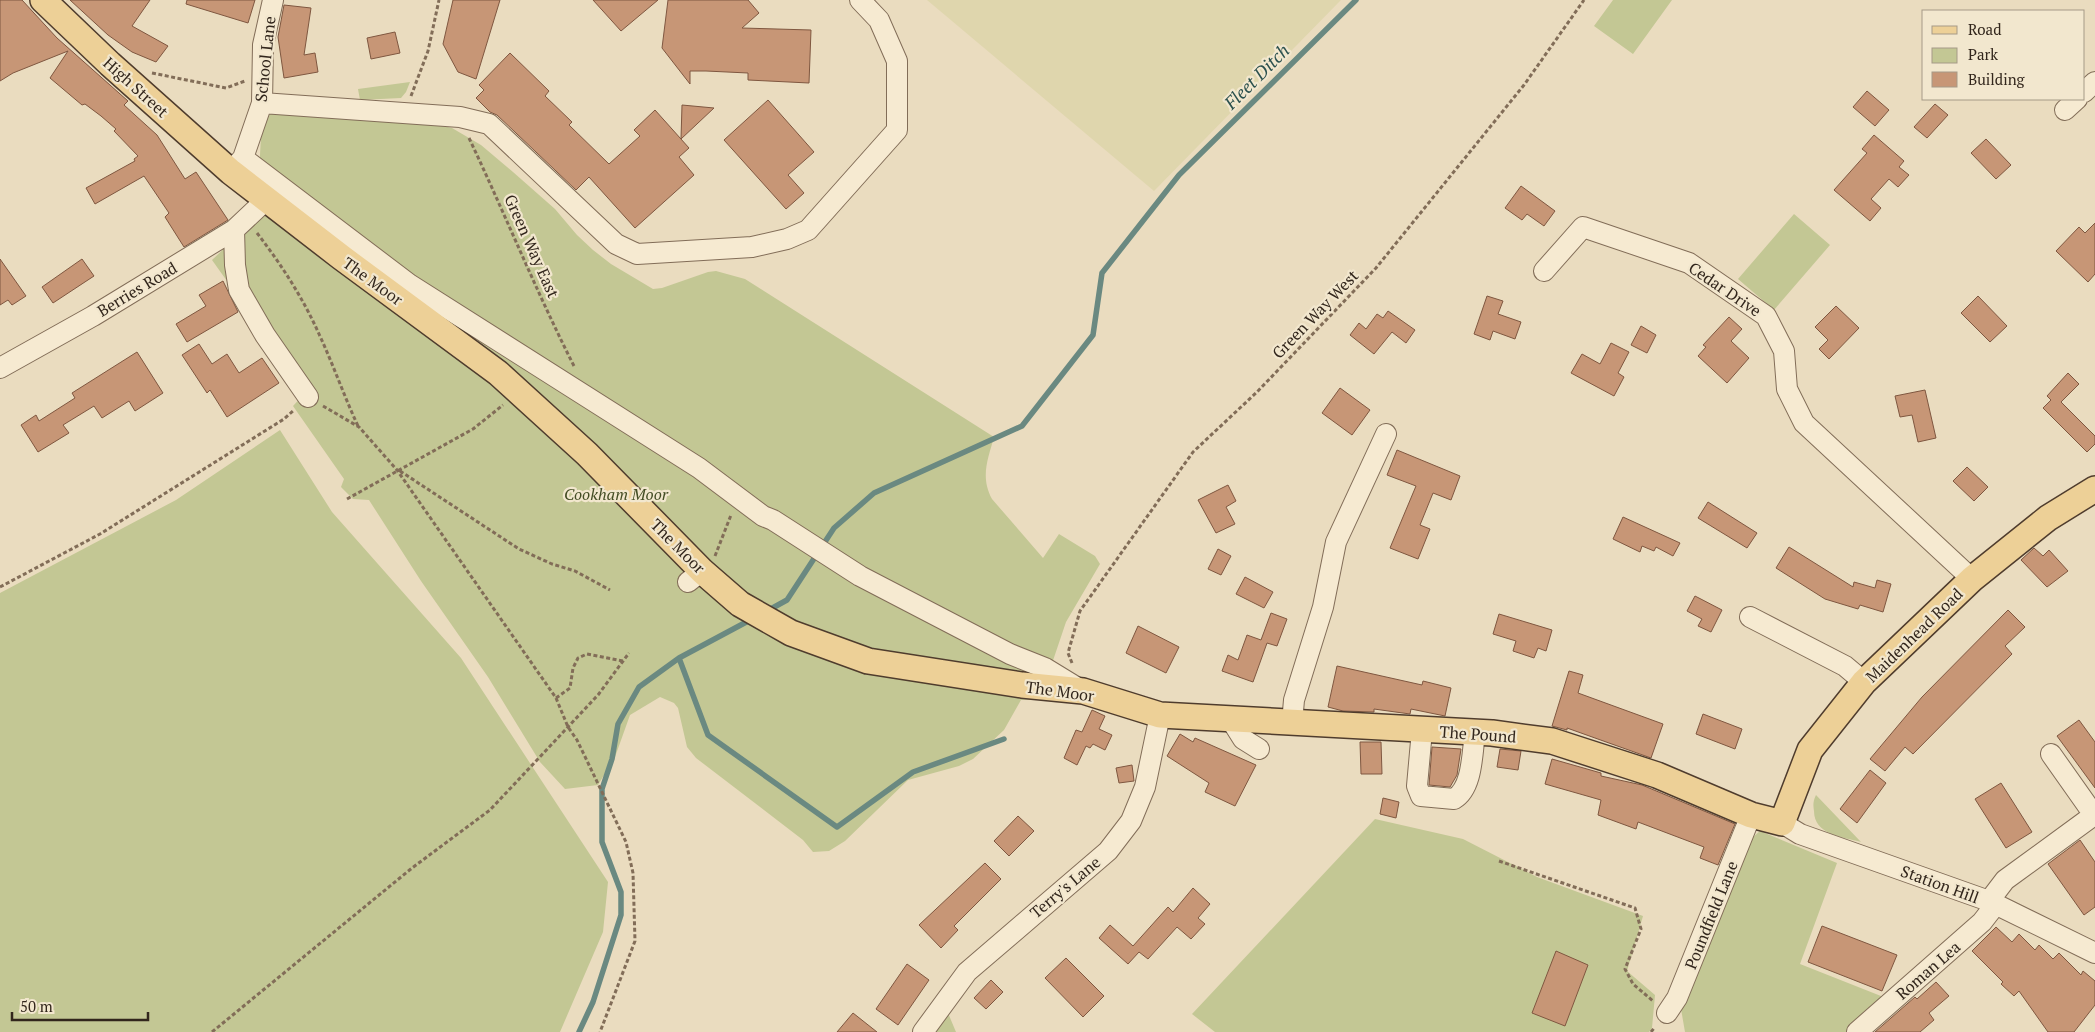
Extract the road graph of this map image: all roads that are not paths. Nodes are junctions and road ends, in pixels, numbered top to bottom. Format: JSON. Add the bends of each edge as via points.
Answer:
{"nodes":[{"id":1,"x":43,"y":0,"type":"edge"},
{"id":2,"x":273,"y":0,"type":"edge"},
{"id":3,"x":860,"y":0,"type":"edge"},
{"id":4,"x":2095,"y":82,"type":"edge"},
{"id":5,"x":2085,"y":91,"type":"edge"},
{"id":6,"x":262,"y":102,"type":"junction"},
{"id":7,"x":237,"y":165,"type":"junction"},
{"id":8,"x":266,"y":200,"type":"junction"},
{"id":9,"x":234,"y":230,"type":"junction"},
{"id":10,"x":1544,"y":271,"type":"dead end"},
{"id":11,"x":0,"y":368,"type":"edge"},
{"id":12,"x":308,"y":397,"type":"road end"},
{"id":13,"x":1386,"y":434,"type":"dead end"},
{"id":14,"x":2095,"y":489,"type":"edge"},
{"id":15,"x":1972,"y":580,"type":"junction"},
{"id":16,"x":1750,"y":617,"type":"dead end"},
{"id":17,"x":1864,"y":682,"type":"junction"},
{"id":18,"x":1083,"y":692,"type":"junction"},
{"id":19,"x":1160,"y":715,"type":"junction"},
{"id":20,"x":1230,"y":720,"type":"junction"},
{"id":21,"x":1292,"y":723,"type":"junction"},
{"id":22,"x":1422,"y":730,"type":"junction"},
{"id":23,"x":1475,"y":733,"type":"junction"},
{"id":24,"x":1259,"y":749,"type":"dead end"},
{"id":25,"x":2051,"y":754,"type":"dead end"},
{"id":26,"x":1752,"y":815,"type":"junction"},
{"id":27,"x":2094,"y":816,"type":"edge"},
{"id":28,"x":1782,"y":823,"type":"junction"},
{"id":29,"x":1993,"y":903,"type":"junction"},
{"id":30,"x":2095,"y":953,"type":"edge"},
{"id":31,"x":1666,"y":1013,"type":"road end"},
{"id":32,"x":923,"y":1032,"type":"edge"},
{"id":33,"x":1857,"y":1032,"type":"edge"}],
"edges":[{"from":1,"to":7,"type":"main road","name":"High Street","via":[[110,64]]},
{"from":2,"to":6,"type":"street","name":"School Lane","via":[[263,45]]},
{"from":3,"to":6,"type":"street","via":[[879,20],[897,61],[897,130],[808,230],[787,239],[752,247],[637,254],[616,244],[489,124],[460,117]]},
{"from":4,"to":5,"type":"street"},
{"from":6,"to":7,"type":"street","name":"School Lane"},
{"from":7,"to":8,"type":"main road","name":"The Moor"},
{"from":7,"to":18,"type":"street","via":[[409,284],[698,468],[763,516],[860,576],[1010,654],[1045,668]]},
{"from":8,"to":9,"type":"street","name":"Berries Road"},
{"from":8,"to":18,"type":"main road","name":"The Moor","via":[[498,372],[587,454],[695,576],[740,604],[791,633],[868,661],[1022,686]]},
{"from":9,"to":11,"type":"street","name":"Berries Road"},
{"from":9,"to":12,"type":"street","via":[[239,290],[265,335]]},
{"from":10,"to":15,"type":"street","name":"Cedar Drive","via":[[1584,227],[1688,263],[1766,316],[1784,352],[1787,390],[1804,422]]},
{"from":13,"to":21,"type":"street","via":[[1336,542],[1323,607],[1294,700]]},
{"from":14,"to":15,"type":"main road","name":"Maidenhead Road","via":[[2048,518]]},
{"from":15,"to":17,"type":"main road","name":"Maidenhead Road"},
{"from":16,"to":17,"type":"street","via":[[1845,666]]},
{"from":17,"to":28,"type":"main road","name":"Maidenhead Road","via":[[1810,750]]},
{"from":18,"to":19,"type":"main road","name":"The Moor"},
{"from":19,"to":20,"type":"main road","name":"The Pound"},
{"from":19,"to":32,"type":"street","name":"Terry's Lane","via":[[1145,787],[1131,821],[1108,851],[967,972]]},
{"from":20,"to":21,"type":"main road","name":"The Pound"},
{"from":20,"to":24,"type":"street","via":[[1243,739]]},
{"from":21,"to":22,"type":"main road","name":"The Pound"},
{"from":22,"to":23,"type":"main road","name":"The Pound"},
{"from":22,"to":23,"type":"street","via":[[1417,786],[1421,796],[1426,798],[1454,799],[1463,791]]},
{"from":23,"to":26,"type":"main road","name":"The Pound","via":[[1552,741],[1657,775]]},
{"from":25,"to":27,"type":"street"},
{"from":26,"to":28,"type":"main road","name":"The Pound"},
{"from":26,"to":31,"type":"street","name":"Poundfield Lane","via":[[1677,998]]},
{"from":27,"to":29,"type":"street","name":"Roman Lea","via":[[2005,880]]},
{"from":28,"to":29,"type":"street","name":"Station Hill","via":[[1800,834]]},
{"from":29,"to":30,"type":"street","name":"Station Hill"},
{"from":29,"to":33,"type":"street","name":"Roman Lea","via":[[1982,922]]}]}
